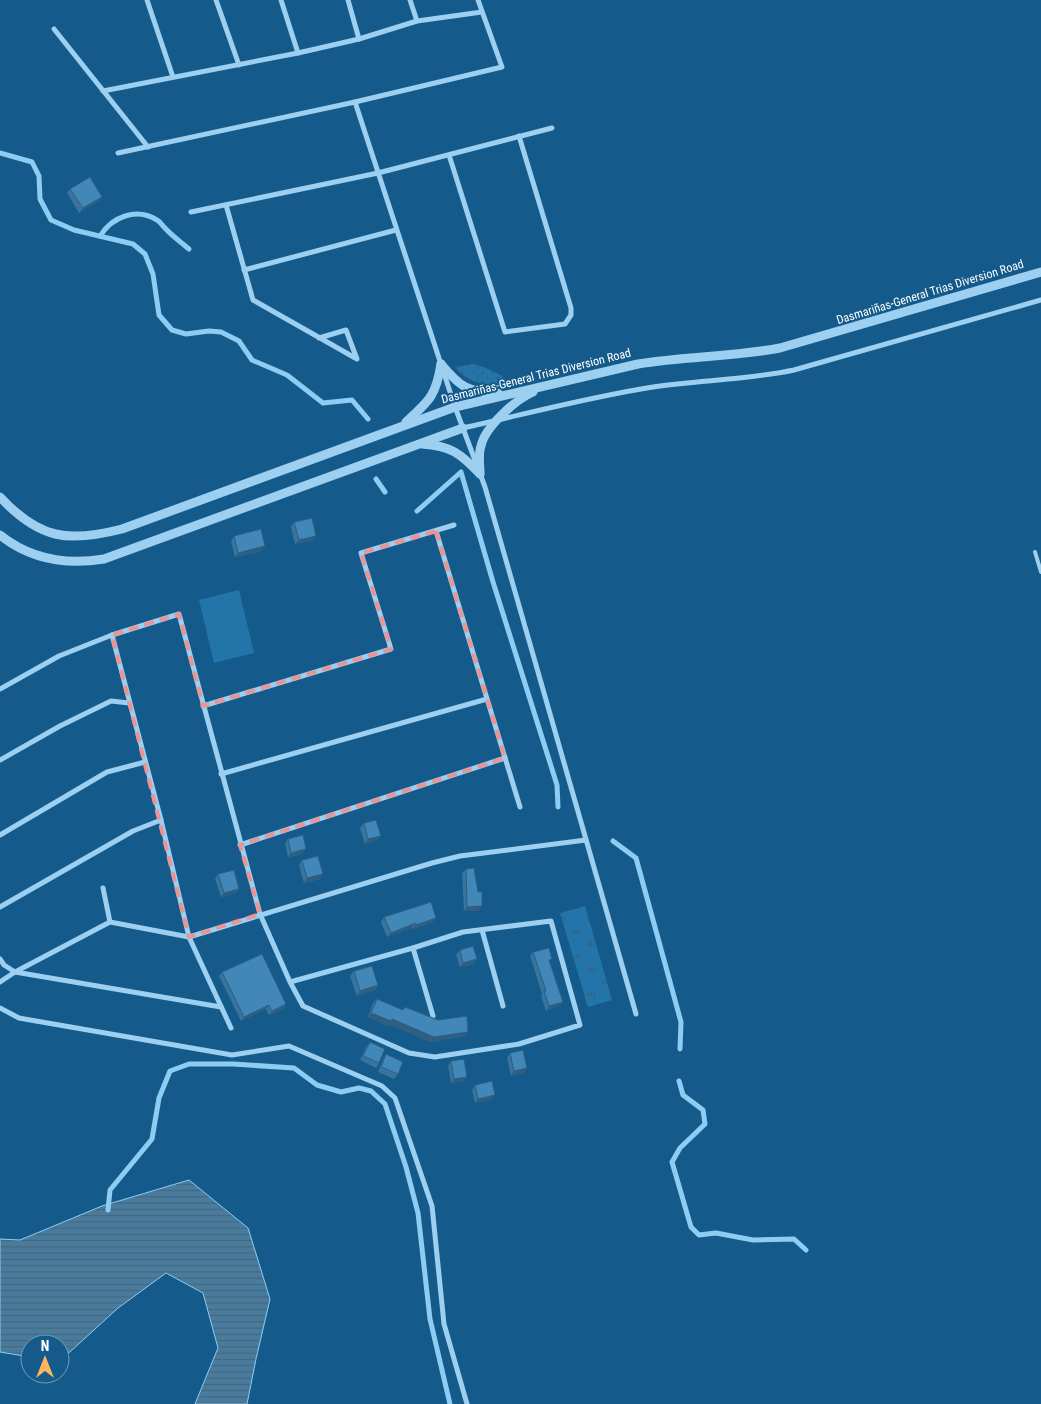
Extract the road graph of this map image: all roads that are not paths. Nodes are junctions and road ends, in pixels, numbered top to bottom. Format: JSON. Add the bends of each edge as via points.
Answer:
{"nodes":[{"id":1,"x":147,"y":0,"type":"edge"},
{"id":2,"x":216,"y":0,"type":"edge"},
{"id":3,"x":281,"y":0,"type":"edge"},
{"id":4,"x":348,"y":0,"type":"edge"},
{"id":5,"x":410,"y":0,"type":"edge"},
{"id":6,"x":478,"y":0,"type":"edge"},
{"id":7,"x":482,"y":12,"type":"junction"},
{"id":8,"x":417,"y":21,"type":"junction"},
{"id":9,"x":54,"y":29,"type":"dead end"},
{"id":10,"x":359,"y":39,"type":"junction"},
{"id":11,"x":298,"y":53,"type":"junction"},
{"id":12,"x":239,"y":64,"type":"junction"},
{"id":13,"x":173,"y":77,"type":"junction"},
{"id":14,"x":103,"y":91,"type":"junction"},
{"id":15,"x":355,"y":102,"type":"junction"},
{"id":16,"x":552,"y":128,"type":"dead end"},
{"id":17,"x":519,"y":136,"type":"junction"},
{"id":18,"x":148,"y":147,"type":"junction"},
{"id":19,"x":118,"y":153,"type":"dead end"},
{"id":20,"x":449,"y":155,"type":"junction"},
{"id":21,"x":378,"y":173,"type":"junction"},
{"id":22,"x":226,"y":204,"type":"junction"},
{"id":23,"x":191,"y":212,"type":"dead end"},
{"id":24,"x":396,"y":230,"type":"junction"},
{"id":25,"x":244,"y":270,"type":"junction"},
{"id":26,"x":1041,"y":272,"type":"edge"},
{"id":27,"x":1041,"y":300,"type":"edge"},
{"id":28,"x":319,"y":338,"type":"junction"},
{"id":29,"x":441,"y":364,"type":"junction"},
{"id":30,"x":550,"y":384,"type":"junction"},
{"id":31,"x":513,"y":393,"type":"junction"},
{"id":32,"x":455,"y":407,"type":"junction"},
{"id":33,"x":497,"y":420,"type":"junction"},
{"id":34,"x":402,"y":426,"type":"junction"},
{"id":35,"x":463,"y":428,"type":"junction"},
{"id":36,"x":419,"y":444,"type":"junction"},
{"id":37,"x":480,"y":474,"type":"junction"},
{"id":38,"x":0,"y":497,"type":"edge"},
{"id":39,"x":454,"y":525,"type":"dead end"},
{"id":40,"x":436,"y":531,"type":"junction"},
{"id":41,"x":0,"y":535,"type":"edge"},
{"id":42,"x":1036,"y":552,"type":"dead end"},
{"id":43,"x":1041,"y":572,"type":"edge"},
{"id":44,"x":112,"y":635,"type":"junction"},
{"id":45,"x":0,"y":689,"type":"edge"},
{"id":46,"x":487,"y":698,"type":"junction"},
{"id":47,"x":129,"y":703,"type":"junction"},
{"id":48,"x":203,"y":706,"type":"junction"},
{"id":49,"x":505,"y":758,"type":"junction"},
{"id":50,"x":0,"y":760,"type":"edge"},
{"id":51,"x":145,"y":762,"type":"junction"},
{"id":52,"x":221,"y":774,"type":"junction"},
{"id":53,"x":520,"y":807,"type":"dead end"},
{"id":54,"x":161,"y":820,"type":"junction"},
{"id":55,"x":0,"y":834,"type":"edge"},
{"id":56,"x":586,"y":840,"type":"junction"},
{"id":57,"x":240,"y":845,"type":"junction"},
{"id":58,"x":103,"y":888,"type":"dead end"},
{"id":59,"x":0,"y":907,"type":"edge"},
{"id":60,"x":260,"y":914,"type":"junction"},
{"id":61,"x":110,"y":922,"type":"junction"},
{"id":62,"x":482,"y":930,"type":"junction"},
{"id":63,"x":188,"y":937,"type":"junction"},
{"id":64,"x":413,"y":948,"type":"junction"},
{"id":65,"x":0,"y":959,"type":"edge"},
{"id":66,"x":14,"y":972,"type":"junction"},
{"id":67,"x":0,"y":982,"type":"edge"},
{"id":68,"x":290,"y":982,"type":"junction"},
{"id":69,"x":503,"y":1006,"type":"dead end"},
{"id":70,"x":221,"y":1007,"type":"junction"},
{"id":71,"x":0,"y":1008,"type":"edge"},
{"id":72,"x":636,"y":1014,"type":"dead end"},
{"id":73,"x":434,"y":1016,"type":"edge"},
{"id":74,"x":231,"y":1028,"type":"dead end"},
{"id":75,"x":467,"y":1404,"type":"edge"}],
"edges":[{"from":1,"to":13,"type":"street"},
{"from":2,"to":12,"type":"street"},
{"from":3,"to":11,"type":"street"},
{"from":4,"to":10,"type":"street"},
{"from":5,"to":8,"type":"street"},
{"from":6,"to":7,"type":"street"},
{"from":7,"to":8,"type":"street"},
{"from":7,"to":15,"type":"street","via":[[502,67]]},
{"from":8,"to":10,"type":"street"},
{"from":9,"to":14,"type":"street"},
{"from":10,"to":11,"type":"street"},
{"from":11,"to":12,"type":"street"},
{"from":12,"to":13,"type":"street"},
{"from":13,"to":14,"type":"street"},
{"from":14,"to":18,"type":"street"},
{"from":15,"to":18,"type":"street"},
{"from":15,"to":21,"type":"street"},
{"from":16,"to":17,"type":"street"},
{"from":17,"to":20,"type":"street"},
{"from":17,"to":20,"type":"street","via":[[571,308],[565,324],[505,332]]},
{"from":18,"to":19,"type":"street"},
{"from":20,"to":21,"type":"street"},
{"from":21,"to":22,"type":"street"},
{"from":21,"to":24,"type":"street"},
{"from":22,"to":23,"type":"street"},
{"from":22,"to":25,"type":"street"},
{"from":24,"to":25,"type":"street"},
{"from":24,"to":29,"type":"street"},
{"from":25,"to":28,"type":"street","via":[[253,300]]},
{"from":26,"to":30,"type":"street","name":"Dasmariñas-General Trias Diversion Road","via":[[780,348],[662,360]]},
{"from":27,"to":33,"type":"street","via":[[794,370],[636,390]]},
{"from":28,"to":28,"type":"street","via":[[342,351],[357,359],[346,330]]},
{"from":29,"to":31,"type":"street","via":[[452,378],[471,391]]},
{"from":29,"to":32,"type":"street"},
{"from":29,"to":34,"type":"street","via":[[435,391]]},
{"from":30,"to":31,"type":"street","name":"Dasmariñas-General Trias Diversion Road"},
{"from":30,"to":33,"type":"street","via":[[527,394]]},
{"from":31,"to":32,"type":"street","name":"Dasmariñas-General Trias Diversion Road"},
{"from":32,"to":34,"type":"street","name":"Dasmariñas-General Trias Diversion Road"},
{"from":32,"to":35,"type":"street"},
{"from":33,"to":35,"type":"street"},
{"from":33,"to":37,"type":"street","via":[[488,428],[481,445]]},
{"from":34,"to":38,"type":"street","name":"Dasmariñas-General Trias Diversion Road","via":[[104,534],[64,536],[47,531],[30,524]]},
{"from":35,"to":36,"type":"street"},
{"from":35,"to":37,"type":"street"},
{"from":36,"to":37,"type":"street","via":[[452,449]]},
{"from":36,"to":41,"type":"street","via":[[104,559],[57,561],[17,548]]},
{"from":37,"to":56,"type":"street"},
{"from":39,"to":40,"type":"street"},
{"from":40,"to":46,"type":"street"},
{"from":40,"to":48,"type":"street","via":[[362,553],[391,649]]},
{"from":42,"to":43,"type":"lane"},
{"from":44,"to":45,"type":"street","via":[[59,656]]},
{"from":44,"to":47,"type":"street"},
{"from":44,"to":48,"type":"street","via":[[179,614]]},
{"from":46,"to":49,"type":"street"},
{"from":46,"to":52,"type":"street"},
{"from":47,"to":50,"type":"street","via":[[111,701]]},
{"from":47,"to":51,"type":"street"},
{"from":48,"to":52,"type":"street"},
{"from":49,"to":53,"type":"street"},
{"from":49,"to":57,"type":"street"},
{"from":51,"to":54,"type":"street"},
{"from":51,"to":55,"type":"street","via":[[107,772]]},
{"from":52,"to":57,"type":"street"},
{"from":54,"to":59,"type":"street","via":[[133,831]]},
{"from":54,"to":63,"type":"street"},
{"from":56,"to":60,"type":"street","via":[[450,858]]},
{"from":56,"to":72,"type":"street"},
{"from":57,"to":60,"type":"street"},
{"from":58,"to":61,"type":"street"},
{"from":60,"to":63,"type":"street"},
{"from":60,"to":68,"type":"street"},
{"from":61,"to":63,"type":"street"},
{"from":61,"to":66,"type":"street"},
{"from":62,"to":64,"type":"street","via":[[463,932]]},
{"from":62,"to":68,"type":"street","via":[[551,921],[580,1025],[519,1044],[436,1057],[409,1053],[303,1006]]},
{"from":62,"to":69,"type":"street"},
{"from":63,"to":70,"type":"street"},
{"from":64,"to":68,"type":"street"},
{"from":64,"to":73,"type":"street"},
{"from":65,"to":66,"type":"street"},
{"from":66,"to":67,"type":"street"},
{"from":66,"to":70,"type":"street"},
{"from":70,"to":74,"type":"street"},
{"from":71,"to":75,"type":"street","via":[[36,1022],[232,1054],[290,1046],[382,1086],[395,1098],[432,1206],[444,1324]]}]}
